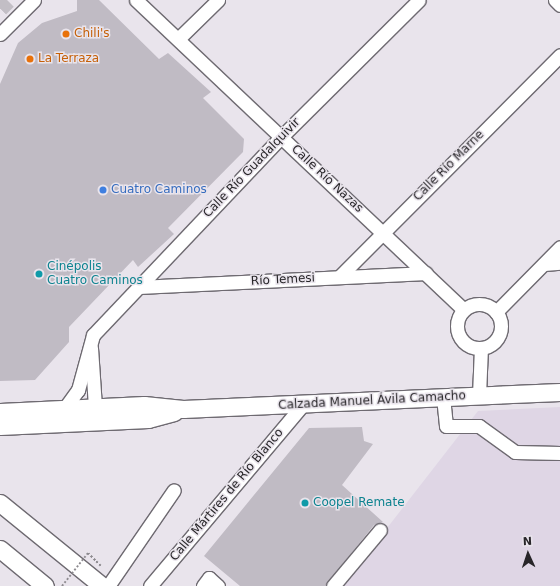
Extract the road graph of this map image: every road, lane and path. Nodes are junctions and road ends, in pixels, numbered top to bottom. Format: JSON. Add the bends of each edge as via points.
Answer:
{"nodes":[{"id":1,"x":34,"y":0,"type":"edge"},
{"id":2,"x":136,"y":0,"type":"edge"},
{"id":3,"x":218,"y":0,"type":"edge"},
{"id":4,"x":419,"y":0,"type":"edge"},
{"id":5,"x":555,"y":0,"type":"edge"},
{"id":6,"x":560,"y":5,"type":"edge"},
{"id":7,"x":0,"y":34,"type":"edge"},
{"id":8,"x":178,"y":39,"type":"junction"},
{"id":9,"x":560,"y":56,"type":"edge"},
{"id":10,"x":281,"y":137,"type":"junction"},
{"id":11,"x":384,"y":232,"type":"junction"},
{"id":12,"x":560,"y":247,"type":"edge"},
{"id":13,"x":560,"y":263,"type":"edge"},
{"id":14,"x":544,"y":264,"type":"junction"},
{"id":15,"x":426,"y":273,"type":"junction"},
{"id":16,"x":338,"y":277,"type":"junction"},
{"id":17,"x":140,"y":287,"type":"junction"},
{"id":18,"x":464,"y":310,"type":"junction"},
{"id":19,"x":496,"y":312,"type":"junction"},
{"id":20,"x":89,"y":340,"type":"junction"},
{"id":21,"x":481,"y":348,"type":"junction"},
{"id":22,"x":560,"y":392,"type":"edge"},
{"id":23,"x":479,"y":395,"type":"junction"},
{"id":24,"x":443,"y":397,"type":"junction"},
{"id":25,"x":303,"y":404,"type":"junction"},
{"id":26,"x":95,"y":407,"type":"junction"},
{"id":27,"x":64,"y":408,"type":"junction"},
{"id":28,"x":183,"y":410,"type":"junction"},
{"id":29,"x":0,"y":412,"type":"edge"},
{"id":30,"x":122,"y":420,"type":"junction"},
{"id":31,"x":0,"y":426,"type":"edge"},
{"id":32,"x":560,"y":452,"type":"edge"},
{"id":33,"x":174,"y":490,"type":"dead end"},
{"id":34,"x":0,"y":503,"type":"edge"},
{"id":35,"x":380,"y":530,"type":"dead end"},
{"id":36,"x":0,"y":549,"type":"edge"},
{"id":37,"x":88,"y":553,"type":"dead end"},
{"id":38,"x":45,"y":586,"type":"edge"},
{"id":39,"x":62,"y":586,"type":"edge"},
{"id":40,"x":102,"y":586,"type":"edge"},
{"id":41,"x":108,"y":586,"type":"edge"},
{"id":42,"x":150,"y":586,"type":"edge"},
{"id":43,"x":203,"y":586,"type":"edge"},
{"id":44,"x":218,"y":586,"type":"edge"},
{"id":45,"x":333,"y":586,"type":"edge"}],
"edges":[{"from":1,"to":7,"type":"street"},
{"from":2,"to":8,"type":"street","name":"Calle Río Nazas"},
{"from":3,"to":8,"type":"street"},
{"from":4,"to":10,"type":"street","name":"Calle Río Guadalquivir"},
{"from":5,"to":6,"type":"street"},
{"from":8,"to":10,"type":"street","name":"Calle Río Nazas"},
{"from":9,"to":11,"type":"street","name":"Calle Río Marne"},
{"from":10,"to":11,"type":"street","name":"Calle Río Nazas"},
{"from":10,"to":17,"type":"street","name":"Calle Río Guadalquivir"},
{"from":11,"to":15,"type":"street","name":"Calle Río Nazas"},
{"from":11,"to":16,"type":"street","name":"Calle Río Marne"},
{"from":12,"to":14,"type":"street"},
{"from":13,"to":14,"type":"street"},
{"from":14,"to":19,"type":"street"},
{"from":15,"to":16,"type":"street","name":"Río Temesi"},
{"from":15,"to":18,"type":"street","name":"Calle Río Nazas"},
{"from":16,"to":17,"type":"street","name":"Río Temesi"},
{"from":17,"to":20,"type":"street","name":"Calle Río Guadalquivir"},
{"from":18,"to":19,"type":"street","via":[[478,304]]},
{"from":18,"to":21,"type":"street","via":[[458,319],[462,340]]},
{"from":19,"to":21,"type":"street","via":[[501,326],[498,336]]},
{"from":20,"to":26,"type":"street"},
{"from":20,"to":27,"type":"street","via":[[78,390]]},
{"from":21,"to":23,"type":"street"},
{"from":22,"to":23,"type":"main road","name":"Calzada Manuel Ávila Camacho"},
{"from":23,"to":24,"type":"main road","name":"Calzada Manuel Ávila Camacho"},
{"from":24,"to":25,"type":"main road","name":"Calzada Manuel Ávila Camacho"},
{"from":24,"to":32,"type":"street","via":[[446,426],[479,426],[516,452]]},
{"from":25,"to":28,"type":"main road","name":"Calzada Manuel Ávila Camacho"},
{"from":25,"to":42,"type":"street","name":"Calle Mártires de Río Blanco"},
{"from":26,"to":27,"type":"main road","name":"Calzada Manuel Ávila Camacho"},
{"from":26,"to":28,"type":"main road","name":"Calzada Manuel Ávila Camacho","via":[[144,405]]},
{"from":26,"to":30,"type":"main road","via":[[100,416]]},
{"from":27,"to":29,"type":"main road","name":"Calzada Manuel Ávila Camacho"},
{"from":28,"to":30,"type":"main road","name":"Calzada Manuel Ávila Camacho","via":[[148,419]]},
{"from":30,"to":31,"type":"main road","name":"Calzada Manuel Ávila Camacho"},
{"from":33,"to":41,"type":"street"},
{"from":34,"to":40,"type":"main road"},
{"from":35,"to":45,"type":"street"},
{"from":36,"to":38,"type":"main road"},
{"from":37,"to":39,"type":"path","bridge":true},
{"from":43,"to":44,"type":"street","via":[[209,578]]}]}
